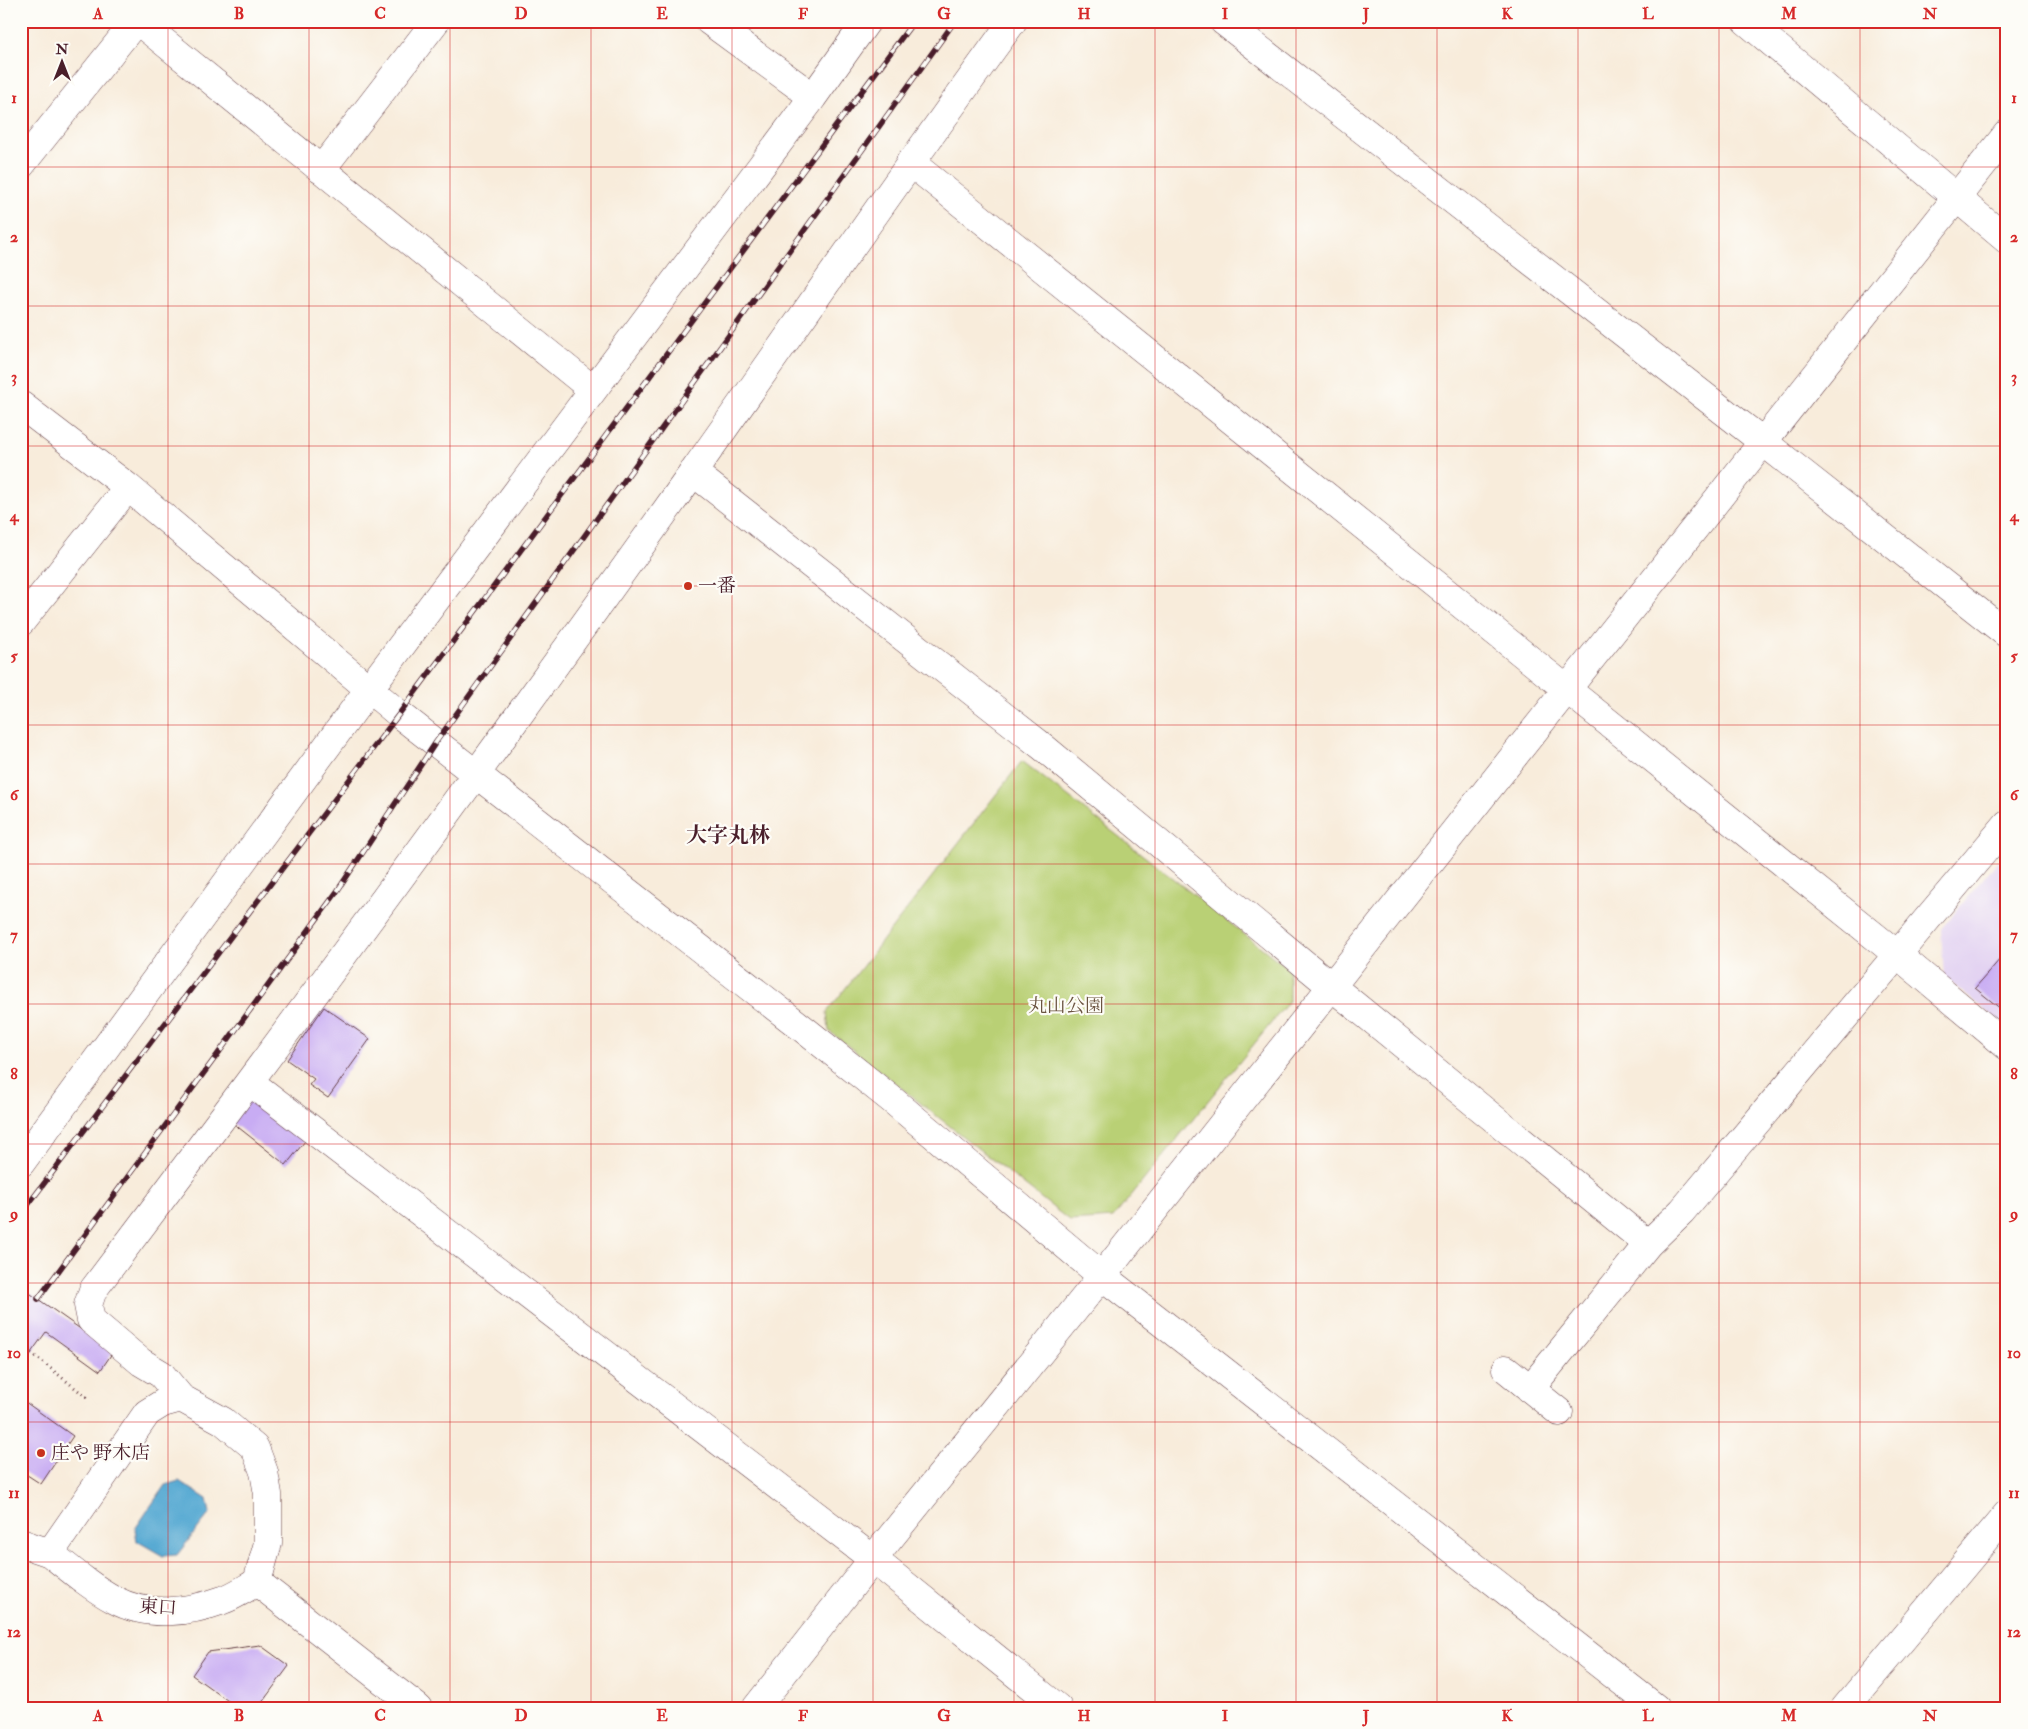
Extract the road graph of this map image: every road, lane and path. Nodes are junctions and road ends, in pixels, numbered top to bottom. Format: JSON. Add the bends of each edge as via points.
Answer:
{"nodes":[{"id":1,"x":137,"y":21,"type":"edge"},
{"id":2,"x":436,"y":21,"type":"edge"},
{"id":3,"x":709,"y":21,"type":"edge"},
{"id":4,"x":867,"y":21,"type":"edge"},
{"id":5,"x":1013,"y":21,"type":"edge"},
{"id":6,"x":1223,"y":21,"type":"edge"},
{"id":7,"x":1746,"y":21,"type":"edge"},
{"id":8,"x":813,"y":97,"type":"junction"},
{"id":9,"x":2007,"y":134,"type":"edge"},
{"id":10,"x":910,"y":162,"type":"junction"},
{"id":11,"x":21,"y":165,"type":"edge"},
{"id":12,"x":321,"y":170,"type":"junction"},
{"id":13,"x":1956,"y":197,"type":"junction"},
{"id":14,"x":2007,"y":240,"type":"edge"},
{"id":15,"x":592,"y":389,"type":"junction"},
{"id":16,"x":21,"y":405,"type":"edge"},
{"id":17,"x":1762,"y":440,"type":"junction"},
{"id":18,"x":693,"y":472,"type":"junction"},
{"id":19,"x":128,"y":487,"type":"junction"},
{"id":20,"x":21,"y":622,"type":"edge"},
{"id":21,"x":2007,"y":634,"type":"edge"},
{"id":22,"x":369,"y":688,"type":"junction"},
{"id":23,"x":1567,"y":689,"type":"junction"},
{"id":24,"x":475,"y":774,"type":"junction"},
{"id":25,"x":2007,"y":824,"type":"edge"},
{"id":26,"x":1898,"y":955,"type":"junction"},
{"id":27,"x":1331,"y":986,"type":"junction"},
{"id":28,"x":2007,"y":1046,"type":"edge"},
{"id":29,"x":250,"y":1082,"type":"junction"},
{"id":30,"x":21,"y":1163,"type":"edge"},
{"id":31,"x":1648,"y":1244,"type":"junction"},
{"id":32,"x":1102,"y":1276,"type":"junction"},
{"id":33,"x":31,"y":1353,"type":"dead end"},
{"id":34,"x":1506,"y":1369,"type":"dead end"},
{"id":35,"x":1530,"y":1389,"type":"junction"},
{"id":36,"x":181,"y":1398,"type":"junction"},
{"id":37,"x":89,"y":1399,"type":"dead end"},
{"id":38,"x":1559,"y":1412,"type":"dead end"},
{"id":39,"x":2007,"y":1514,"type":"edge"},
{"id":40,"x":21,"y":1543,"type":"edge"},
{"id":41,"x":50,"y":1553,"type":"junction"},
{"id":42,"x":873,"y":1559,"type":"junction"},
{"id":43,"x":257,"y":1582,"type":"junction"},
{"id":44,"x":418,"y":1708,"type":"edge"},
{"id":45,"x":756,"y":1708,"type":"edge"},
{"id":46,"x":1058,"y":1708,"type":"edge"},
{"id":47,"x":1656,"y":1708,"type":"edge"},
{"id":48,"x":1845,"y":1708,"type":"edge"}],
"edges":[{"from":1,"to":11,"type":"street"},
{"from":1,"to":12,"type":"street"},
{"from":2,"to":12,"type":"street"},
{"from":3,"to":8,"type":"street"},
{"from":4,"to":8,"type":"street"},
{"from":5,"to":10,"type":"street"},
{"from":6,"to":17,"type":"street"},
{"from":7,"to":13,"type":"street"},
{"from":8,"to":15,"type":"street"},
{"from":9,"to":13,"type":"street"},
{"from":10,"to":18,"type":"street"},
{"from":10,"to":23,"type":"street"},
{"from":12,"to":15,"type":"street"},
{"from":13,"to":14,"type":"street"},
{"from":13,"to":17,"type":"street"},
{"from":15,"to":22,"type":"street"},
{"from":16,"to":19,"type":"street"},
{"from":17,"to":21,"type":"street"},
{"from":17,"to":23,"type":"street"},
{"from":18,"to":24,"type":"street"},
{"from":18,"to":27,"type":"street","via":[[1042,747]]},
{"from":19,"to":20,"type":"street"},
{"from":19,"to":22,"type":"street"},
{"from":22,"to":24,"type":"street"},
{"from":22,"to":30,"type":"street"},
{"from":23,"to":26,"type":"street"},
{"from":23,"to":27,"type":"street"},
{"from":24,"to":29,"type":"street"},
{"from":24,"to":32,"type":"street","via":[[891,1099]]},
{"from":25,"to":26,"type":"street"},
{"from":26,"to":28,"type":"street"},
{"from":26,"to":31,"type":"street","via":[[1682,1211]]},
{"from":27,"to":31,"type":"street"},
{"from":27,"to":32,"type":"street"},
{"from":29,"to":36,"type":"street","via":[[93,1290],[88,1305],[90,1320],[141,1362],[161,1374]]},
{"from":29,"to":42,"type":"street"},
{"from":31,"to":35,"type":"street"},
{"from":32,"to":42,"type":"street"},
{"from":32,"to":47,"type":"street"},
{"from":33,"to":37,"type":"path"},
{"from":34,"to":35,"type":"street"},
{"from":35,"to":38,"type":"street"},
{"from":36,"to":41,"type":"street","via":[[163,1403],[147,1413]]},
{"from":36,"to":43,"type":"street","via":[[223,1421],[255,1448],[268,1494],[268,1542]]},
{"from":39,"to":48,"type":"street"},
{"from":40,"to":41,"type":"street"},
{"from":41,"to":43,"type":"street","name":"東口","via":[[116,1601],[142,1609],[174,1612],[224,1600]]},
{"from":42,"to":45,"type":"street"},
{"from":42,"to":46,"type":"street"},
{"from":43,"to":44,"type":"street"}]}
